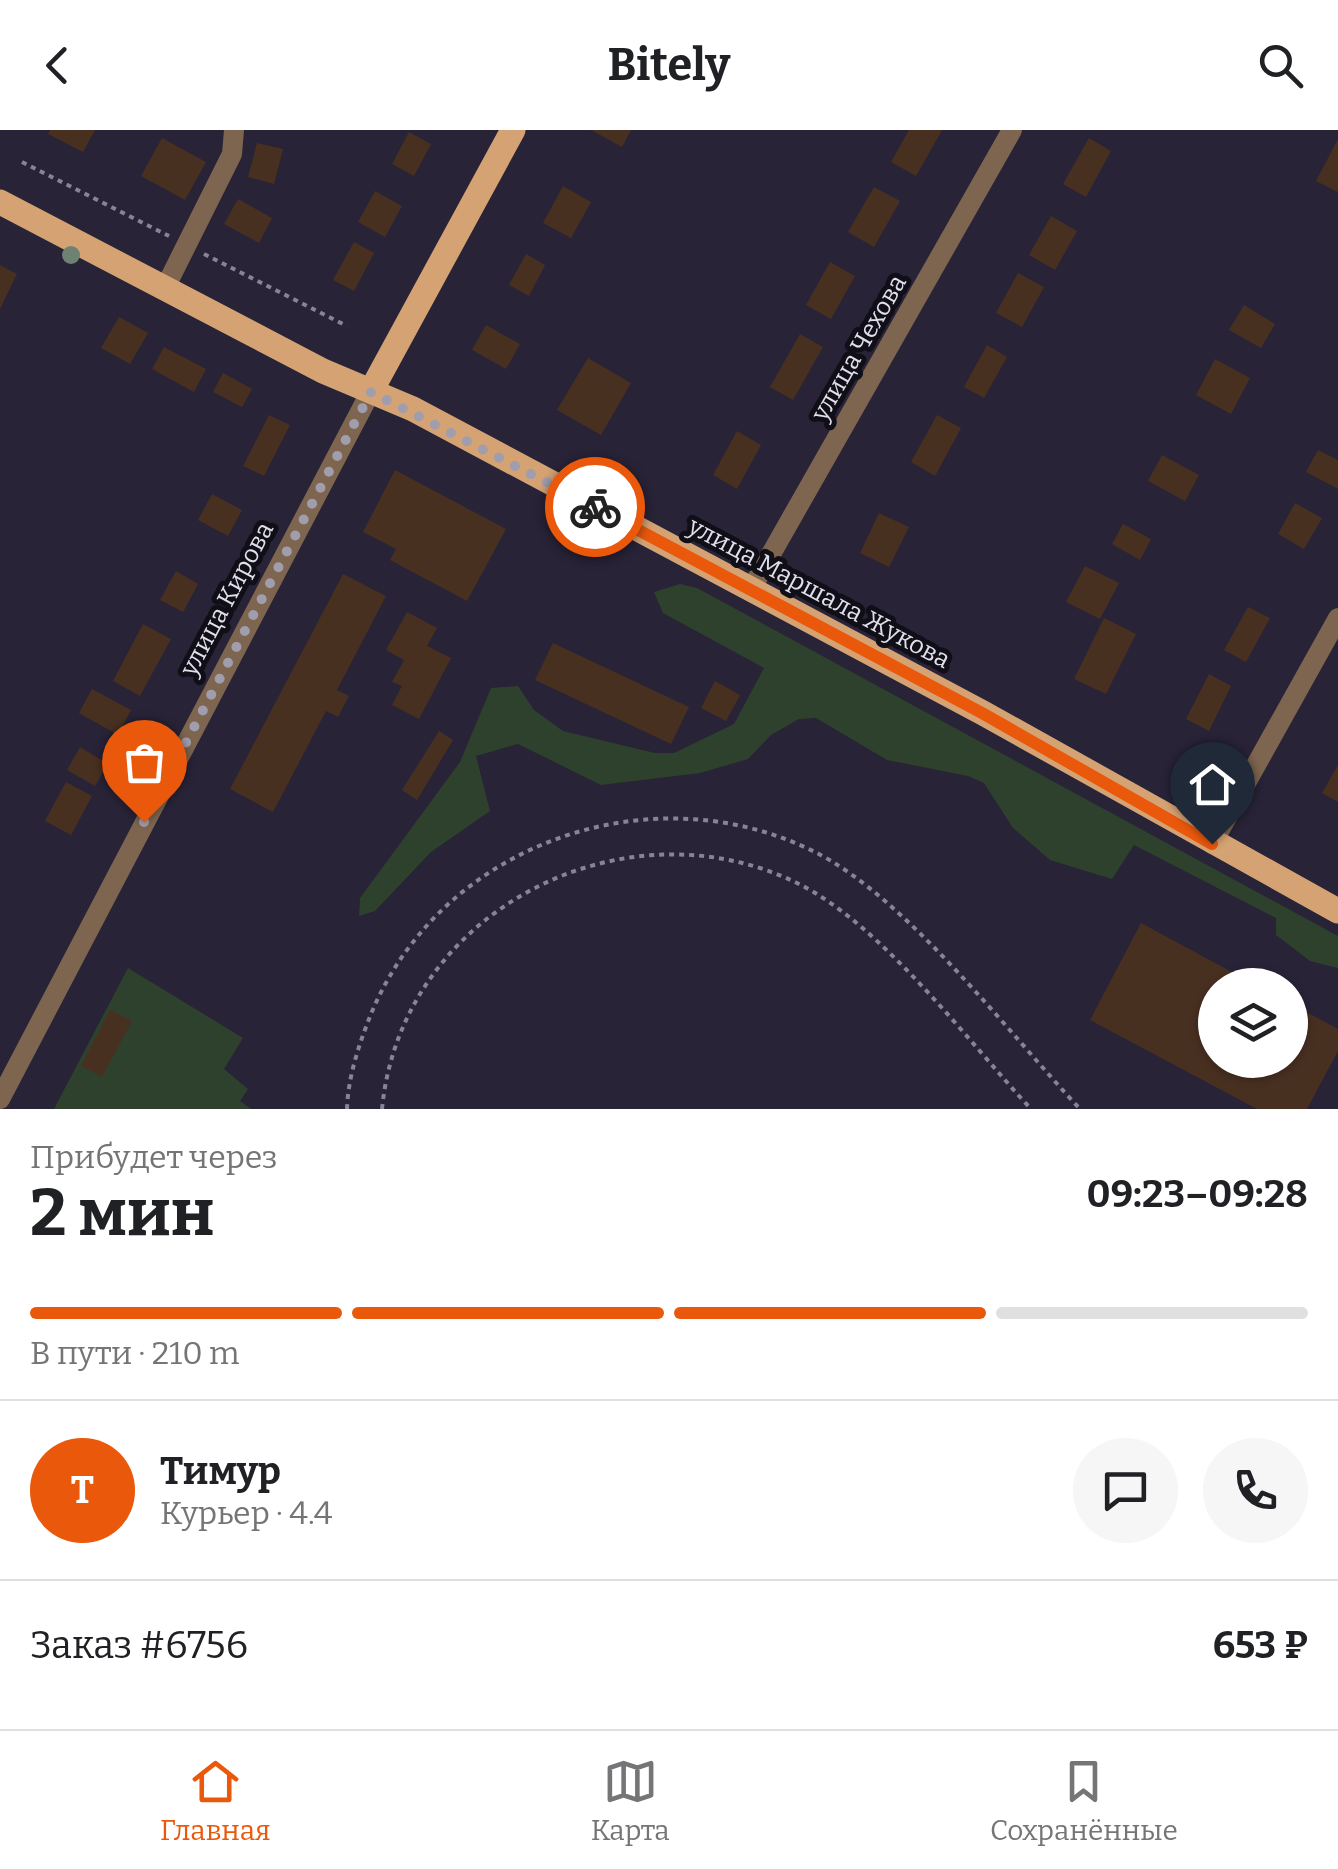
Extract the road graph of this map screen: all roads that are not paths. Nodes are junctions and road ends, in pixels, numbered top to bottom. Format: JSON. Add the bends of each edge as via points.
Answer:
{"nodes":[{"id":1,"x":234,"y":130,"type":"edge"},
{"id":2,"x":513,"y":130,"type":"edge"},
{"id":3,"x":1012,"y":130,"type":"edge"},
{"id":4,"x":0,"y":202,"type":"edge"},
{"id":5,"x":166,"y":288,"type":"junction"},
{"id":6,"x":371,"y":392,"type":"junction"},
{"id":7,"x":750,"y":590,"type":"junction"},
{"id":8,"x":1338,"y":618,"type":"edge"},
{"id":9,"x":1212,"y":844,"type":"junction"},
{"id":10,"x":1338,"y":911,"type":"edge"},
{"id":11,"x":0,"y":1099,"type":"edge"}],
"edges":[{"from":1,"to":5,"type":"street","via":[[232,154]]},
{"from":2,"to":6,"type":"main road","name":"улица Кирова"},
{"from":3,"to":7,"type":"street","name":"улица Чехова"},
{"from":4,"to":5,"type":"main road","name":"улица Маршала Жукова"},
{"from":5,"to":6,"type":"main road","name":"улица Маршала Жукова"},
{"from":6,"to":7,"type":"main road","name":"улица Маршала Жукова"},
{"from":6,"to":11,"type":"street","name":"улица Кирова"},
{"from":7,"to":9,"type":"main road","name":"улица Маршала Жукова"},
{"from":8,"to":9,"type":"street"},
{"from":9,"to":10,"type":"main road","name":"улица Маршала Жукова"}]}
